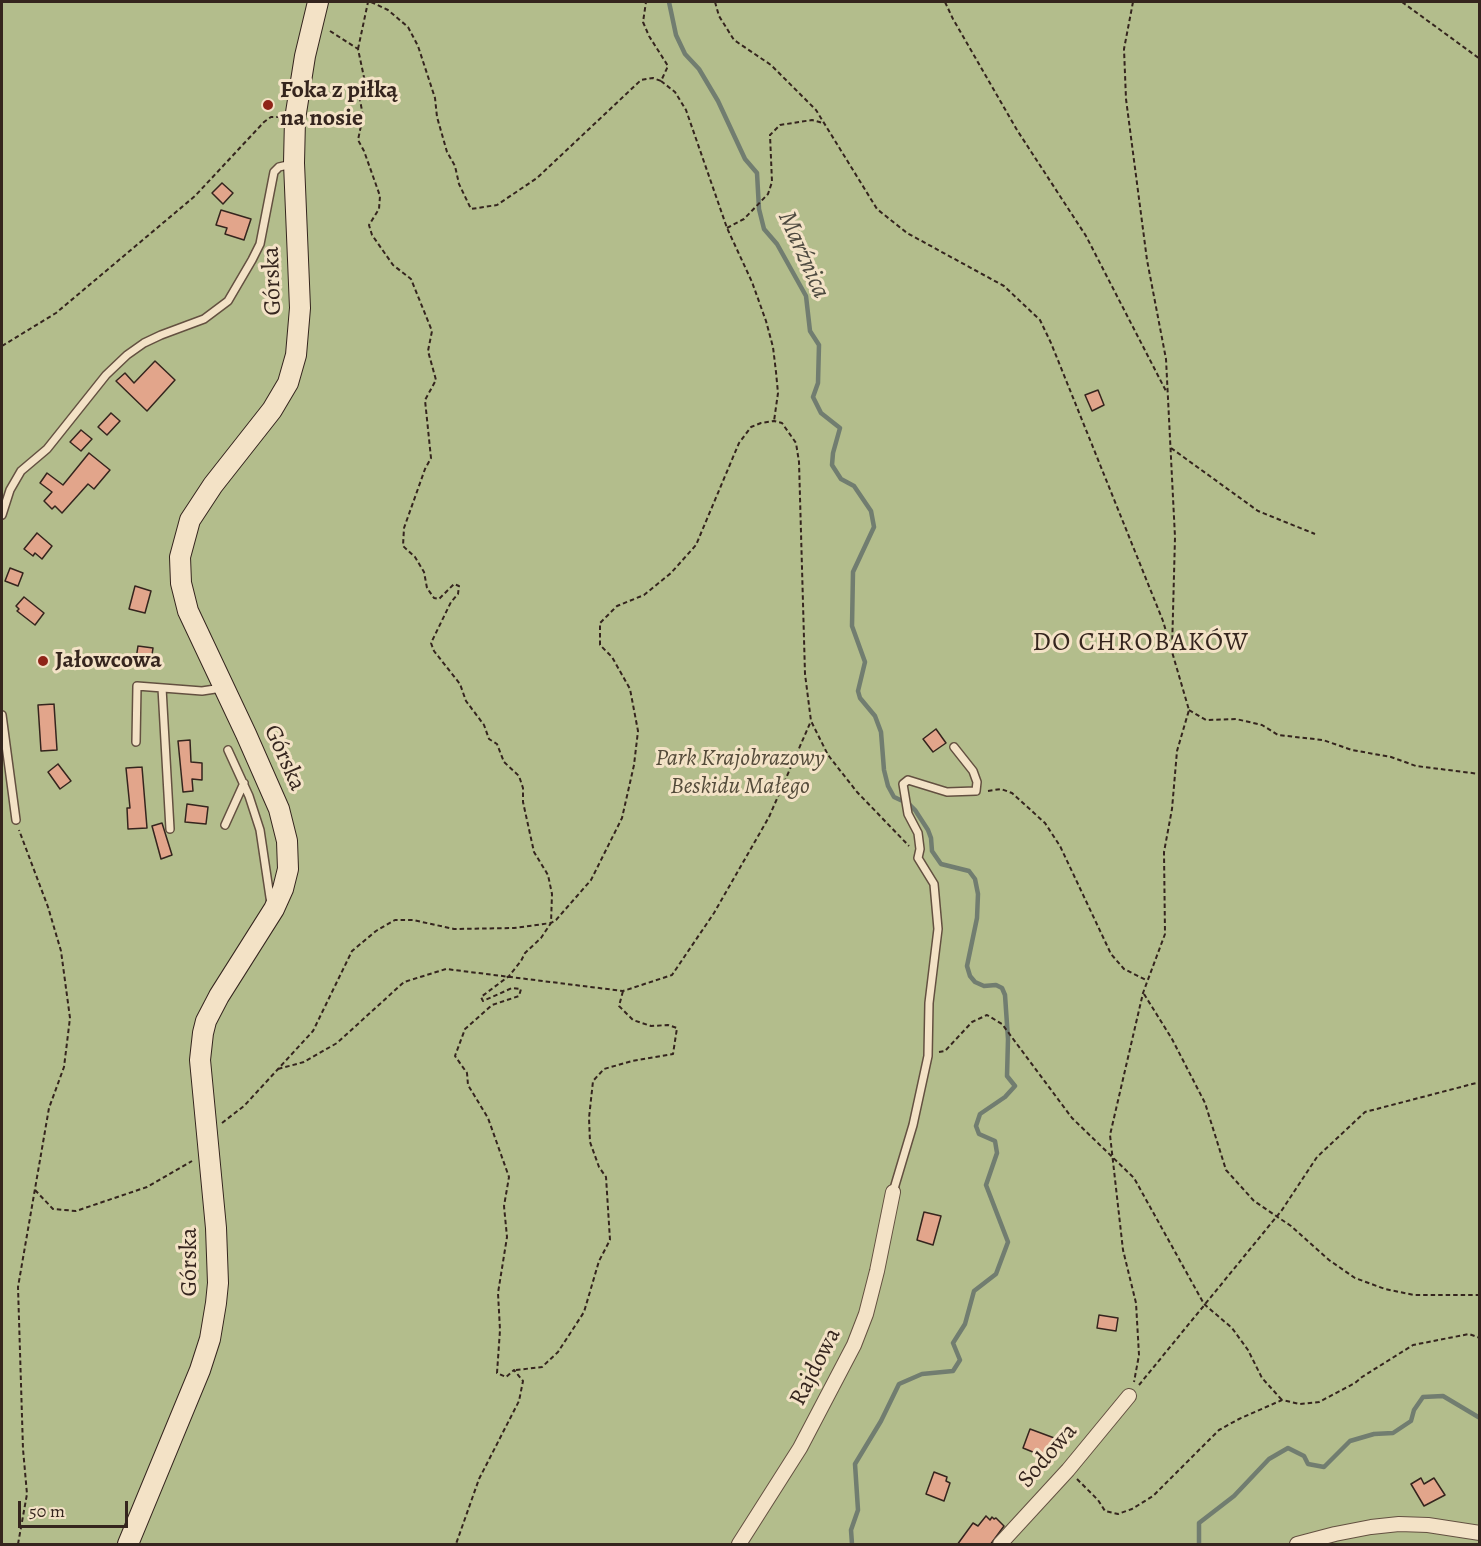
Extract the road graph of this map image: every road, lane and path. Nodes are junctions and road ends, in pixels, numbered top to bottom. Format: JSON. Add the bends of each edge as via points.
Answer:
{"nodes":[{"id":1,"x":369,"y":2,"type":"edge"},
{"id":2,"x":646,"y":2,"type":"edge"},
{"id":3,"x":716,"y":2,"type":"edge"},
{"id":4,"x":945,"y":2,"type":"edge"},
{"id":5,"x":1134,"y":2,"type":"edge"},
{"id":6,"x":1402,"y":2,"type":"edge"},
{"id":7,"x":316,"y":9,"type":"edge"},
{"id":8,"x":358,"y":49,"type":"junction"},
{"id":9,"x":1479,"y":59,"type":"edge"},
{"id":10,"x":661,"y":81,"type":"junction"},
{"id":11,"x":295,"y":119,"type":"junction"},
{"id":12,"x":825,"y":123,"type":"junction"},
{"id":13,"x":294,"y":163,"type":"junction"},
{"id":14,"x":727,"y":228,"type":"junction"},
{"id":15,"x":2,"y":346,"type":"edge"},
{"id":16,"x":1168,"y":395,"type":"junction"},
{"id":17,"x":774,"y":421,"type":"junction"},
{"id":18,"x":1171,"y":448,"type":"junction"},
{"id":19,"x":2,"y":515,"type":"edge"},
{"id":20,"x":1315,"y":534,"type":"dead end"},
{"id":21,"x":1172,"y":653,"type":"junction"},
{"id":22,"x":162,"y":688,"type":"junction"},
{"id":23,"x":225,"y":688,"type":"junction"},
{"id":24,"x":1189,"y":710,"type":"junction"},
{"id":25,"x":2,"y":715,"type":"edge"},
{"id":26,"x":811,"y":721,"type":"junction"},
{"id":27,"x":136,"y":742,"type":"dead end"},
{"id":28,"x":954,"y":747,"type":"dead end"},
{"id":29,"x":228,"y":750,"type":"dead end"},
{"id":30,"x":1479,"y":774,"type":"edge"},
{"id":31,"x":244,"y":783,"type":"junction"},
{"id":32,"x":976,"y":792,"type":"junction"},
{"id":33,"x":16,"y":820,"type":"joint"},
{"id":34,"x":225,"y":825,"type":"dead end"},
{"id":35,"x":170,"y":829,"type":"dead end"},
{"id":36,"x":918,"y":858,"type":"junction"},
{"id":37,"x":274,"y":909,"type":"junction"},
{"id":38,"x":551,"y":923,"type":"junction"},
{"id":39,"x":508,"y":976,"type":"junction"},
{"id":40,"x":1148,"y":980,"type":"junction"},
{"id":41,"x":623,"y":991,"type":"junction"},
{"id":42,"x":1143,"y":993,"type":"junction"},
{"id":43,"x":928,"y":1056,"type":"junction"},
{"id":44,"x":277,"y":1070,"type":"junction"},
{"id":45,"x":1479,"y":1082,"type":"edge"},
{"id":46,"x":207,"y":1138,"type":"junction"},
{"id":47,"x":1112,"y":1155,"type":"junction"},
{"id":48,"x":34,"y":1190,"type":"junction"},
{"id":49,"x":893,"y":1192,"type":"joint"},
{"id":50,"x":1276,"y":1218,"type":"junction"},
{"id":51,"x":1479,"y":1296,"type":"edge"},
{"id":52,"x":1204,"y":1304,"type":"junction"},
{"id":53,"x":1479,"y":1338,"type":"edge"},
{"id":54,"x":514,"y":1370,"type":"junction"},
{"id":55,"x":1129,"y":1396,"type":"junction"},
{"id":56,"x":1282,"y":1400,"type":"junction"},
{"id":57,"x":1068,"y":1470,"type":"junction"},
{"id":58,"x":1479,"y":1533,"type":"edge"},
{"id":59,"x":18,"y":1545,"type":"edge"},
{"id":60,"x":128,"y":1545,"type":"edge"},
{"id":61,"x":456,"y":1545,"type":"edge"},
{"id":62,"x":739,"y":1545,"type":"edge"},
{"id":63,"x":1000,"y":1545,"type":"edge"},
{"id":64,"x":1297,"y":1545,"type":"edge"}],
"edges":[{"from":1,"to":8,"type":"path"},
{"from":1,"to":10,"type":"path","via":[[388,10],[408,27],[418,46],[447,152],[471,209],[497,205],[537,178],[641,80]]},
{"from":2,"to":10,"type":"path","via":[[643,22],[668,66]]},
{"from":3,"to":12,"type":"path","via":[[719,16],[734,40],[771,65]]},
{"from":4,"to":16,"type":"path","via":[[1017,130],[1086,236]]},
{"from":5,"to":16,"type":"path","via":[[1124,49],[1126,99],[1147,260],[1166,359]]},
{"from":6,"to":9,"type":"path"},
{"from":7,"to":8,"type":"path","via":[[335,35]]},
{"from":7,"to":11,"type":"street","name":"Górska"},
{"from":8,"to":38,"type":"path","via":[[365,82],[358,140],[380,196],[379,209],[369,225],[393,266],[411,279],[432,331],[428,351],[436,380],[425,400],[431,458],[405,528],[403,546],[424,572],[434,598],[439,599],[454,584],[459,586],[431,643],[460,684],[489,739],[497,744],[504,762],[519,776],[534,852],[548,875]]},
{"from":10,"to":14,"type":"path","via":[[675,92],[686,110]]},
{"from":11,"to":13,"type":"street","name":"Górska"},
{"from":11,"to":15,"type":"path","via":[[271,117],[264,122],[195,196],[154,232],[56,313]]},
{"from":12,"to":14,"type":"path","via":[[812,120],[780,125],[770,135],[772,182],[768,194],[744,219]]},
{"from":12,"to":21,"type":"path","via":[[877,209],[907,233],[1004,286],[1040,320],[1163,621]]},
{"from":13,"to":19,"type":"lane","via":[[274,172],[260,244],[228,301],[204,319],[144,343],[120,361],[46,449],[21,471]]},
{"from":13,"to":23,"type":"street","name":"Górska","via":[[300,318],[293,370],[272,410],[198,508],[185,533],[180,557],[188,610]]},
{"from":14,"to":17,"type":"path","via":[[752,282],[773,347],[778,393]]},
{"from":16,"to":18,"type":"path"},
{"from":17,"to":26,"type":"path","via":[[782,423],[796,442],[799,462],[805,674]]},
{"from":17,"to":38,"type":"path","via":[[751,427],[740,443],[696,545],[644,595],[617,606],[600,623],[600,645],[612,657],[630,689],[638,731],[634,765],[622,818],[591,880]]},
{"from":18,"to":20,"type":"path","via":[[1258,511]]},
{"from":18,"to":21,"type":"path","via":[[1175,537]]},
{"from":21,"to":24,"type":"path"},
{"from":22,"to":23,"type":"lane"},
{"from":22,"to":27,"type":"lane","via":[[137,686]]},
{"from":22,"to":35,"type":"lane"},
{"from":23,"to":37,"type":"street","name":"Górska","via":[[270,784],[287,841],[288,868]]},
{"from":24,"to":30,"type":"path","via":[[1206,720],[1236,719],[1262,725],[1278,735],[1323,740],[1416,766]]},
{"from":24,"to":40,"type":"path","via":[[1177,751],[1164,852],[1166,934]]},
{"from":25,"to":33,"type":"lane"},
{"from":26,"to":36,"type":"path","via":[[828,755]]},
{"from":26,"to":41,"type":"path","via":[[769,817],[714,913],[672,975]]},
{"from":28,"to":32,"type":"lane","via":[[974,771]]},
{"from":29,"to":31,"type":"lane"},
{"from":31,"to":34,"type":"lane"},
{"from":31,"to":37,"type":"lane","via":[[260,830],[267,887]]},
{"from":32,"to":36,"type":"lane","via":[[947,792],[908,780],[903,784],[908,814],[918,833]]},
{"from":32,"to":40,"type":"path","via":[[1001,789],[1012,793],[1045,823],[1060,846],[1111,954],[1124,969]]},
{"from":33,"to":48,"type":"path","via":[[60,951],[70,1018],[64,1067],[49,1108]]},
{"from":36,"to":43,"type":"lane","via":[[934,884],[938,929],[929,1003]]},
{"from":37,"to":46,"type":"street","name":"Górska","via":[[206,1021],[200,1054]]},
{"from":38,"to":39,"type":"path"},
{"from":38,"to":44,"type":"path","via":[[454,929],[395,920],[352,951],[313,1030]]},
{"from":39,"to":41,"type":"path"},
{"from":39,"to":44,"type":"path","via":[[446,969],[404,981],[337,1043],[304,1062]]},
{"from":39,"to":54,"type":"path","via":[[481,997],[483,1001],[512,987],[521,989],[519,996],[492,1005],[465,1029],[455,1056],[467,1072],[468,1085],[488,1118],[509,1178],[504,1206],[507,1238],[498,1293],[497,1372],[506,1377]]},
{"from":40,"to":42,"type":"path"},
{"from":41,"to":54,"type":"path","via":[[619,1006],[633,1020],[677,1028],[673,1054],[604,1069],[593,1081],[590,1142],[606,1177],[610,1240],[584,1312],[558,1352],[542,1367]]},
{"from":42,"to":47,"type":"path","via":[[1110,1135]]},
{"from":42,"to":50,"type":"path","via":[[1205,1103],[1226,1170]]},
{"from":43,"to":47,"type":"path","via":[[945,1051],[972,1023],[987,1015],[1002,1024],[1072,1118]]},
{"from":43,"to":49,"type":"lane"},
{"from":44,"to":46,"type":"path"},
{"from":45,"to":50,"type":"path","via":[[1365,1112],[1317,1157]]},
{"from":46,"to":48,"type":"path","via":[[194,1160],[147,1187],[76,1211],[53,1209]]},
{"from":46,"to":60,"type":"street","name":"Górska","via":[[218,1260],[213,1324],[193,1388]]},
{"from":47,"to":52,"type":"path","via":[[1134,1178]]},
{"from":47,"to":55,"type":"path","via":[[1123,1250],[1136,1303],[1139,1355]]},
{"from":48,"to":59,"type":"path","via":[[18,1287],[27,1494]]},
{"from":49,"to":62,"type":"street","name":"Rajdowa","via":[[866,1314],[854,1346],[800,1448]]},
{"from":50,"to":51,"type":"path","via":[[1292,1226],[1355,1278],[1414,1294]]},
{"from":50,"to":52,"type":"path"},
{"from":52,"to":55,"type":"path"},
{"from":52,"to":56,"type":"path","via":[[1232,1328],[1262,1378]]},
{"from":53,"to":56,"type":"path","via":[[1469,1334],[1413,1345],[1319,1402],[1300,1404]]},
{"from":54,"to":61,"type":"path","via":[[523,1381],[519,1401],[479,1479]]},
{"from":55,"to":57,"type":"street","name":"Sodowa"},
{"from":56,"to":57,"type":"path","via":[[1219,1430],[1153,1496],[1118,1514],[1105,1511]]},
{"from":57,"to":63,"type":"street","name":"Sodowa"},
{"from":58,"to":64,"type":"street","via":[[1399,1524],[1335,1534]]}]}
